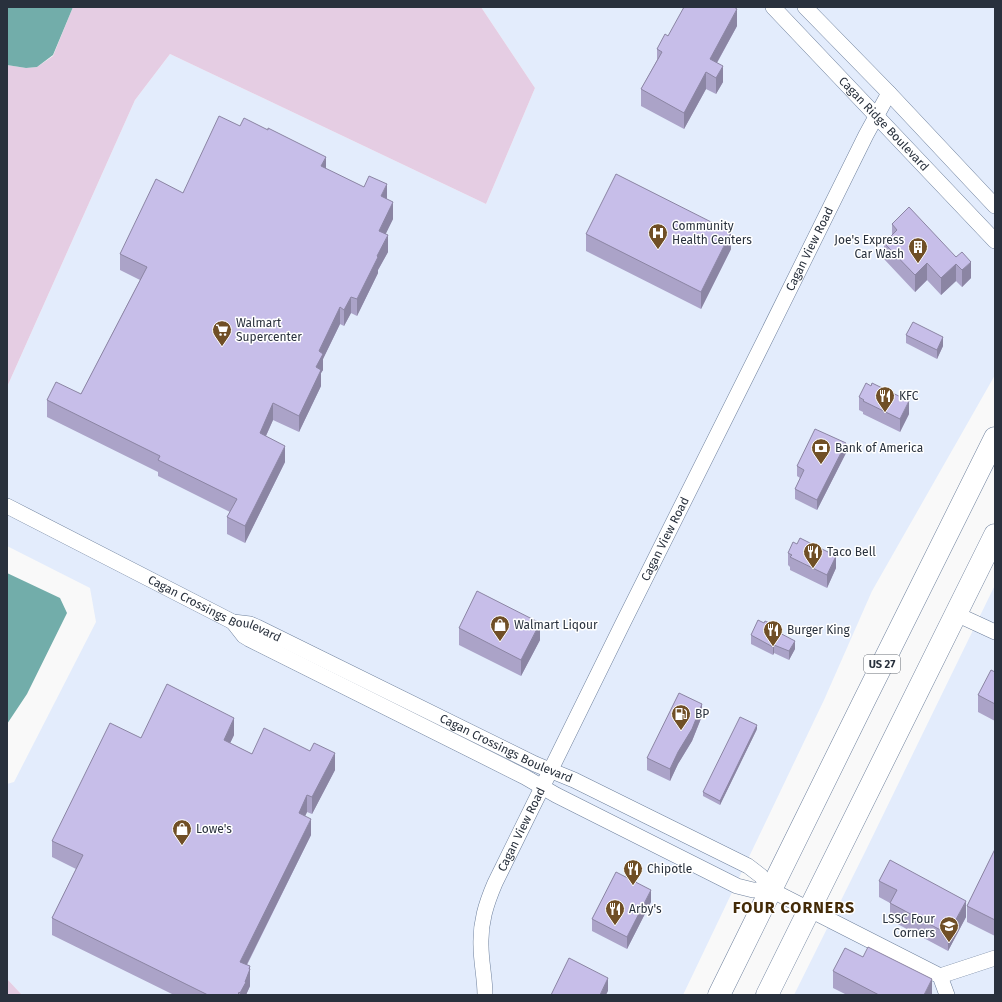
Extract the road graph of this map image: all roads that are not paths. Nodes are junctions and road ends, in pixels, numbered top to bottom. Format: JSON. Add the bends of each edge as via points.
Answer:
{"nodes":[{"id":1,"x":773,"y":7,"type":"edge"},
{"id":2,"x":805,"y":7,"type":"edge"},
{"id":3,"x":889,"y":93,"type":"junction"},
{"id":4,"x":876,"y":115,"type":"junction"},
{"id":5,"x":995,"y":206,"type":"edge"},
{"id":6,"x":995,"y":241,"type":"edge"},
{"id":7,"x":995,"y":438,"type":"edge"},
{"id":8,"x":7,"y":506,"type":"edge"},
{"id":9,"x":995,"y":535,"type":"edge"},
{"id":10,"x":956,"y":614,"type":"junction"},
{"id":11,"x":233,"y":622,"type":"junction"},
{"id":12,"x":995,"y":632,"type":"edge"},
{"id":13,"x":550,"y":770,"type":"junction"},
{"id":14,"x":542,"y":787,"type":"junction"},
{"id":15,"x":771,"y":890,"type":"junction"},
{"id":16,"x":809,"y":910,"type":"junction"},
{"id":17,"x":995,"y":958,"type":"edge"},
{"id":18,"x":940,"y":976,"type":"junction"},
{"id":19,"x":485,"y":995,"type":"edge"},
{"id":20,"x":719,"y":995,"type":"edge"},
{"id":21,"x":767,"y":995,"type":"edge"},
{"id":22,"x":948,"y":995,"type":"edge"}],
"edges":[{"from":1,"to":4,"type":"street","name":"Cagan Ridge Boulevard"},
{"from":2,"to":3,"type":"street","name":"Cagan Ridge Boulevard"},
{"from":3,"to":4,"type":"street","name":"Cagan View Road"},
{"from":3,"to":5,"type":"street","name":"Cagan Ridge Boulevard"},
{"from":4,"to":6,"type":"street","name":"Cagan Ridge Boulevard"},
{"from":4,"to":13,"type":"street","name":"Cagan View Road"},
{"from":7,"to":15,"type":"highway","number":"US 27"},
{"from":8,"to":11,"type":"street","name":"Cagan Crossings Boulevard"},
{"from":9,"to":10,"type":"highway"},
{"from":10,"to":12,"type":"street"},
{"from":10,"to":16,"type":"highway"},
{"from":11,"to":13,"type":"street","name":"Cagan Crossings Boulevard","via":[[257,626]]},
{"from":11,"to":14,"type":"street","name":"Cagan Crossings Boulevard","via":[[249,640]]},
{"from":13,"to":14,"type":"street","name":"Cagan View Road"},
{"from":13,"to":15,"type":"street","name":"Cagan Crossings Boulevard","via":[[748,866],[761,876]]},
{"from":14,"to":15,"type":"street","name":"Cagan Crossings Boulevard","via":[[736,886],[744,889]]},
{"from":14,"to":19,"type":"street","name":"Cagan View Road","via":[[500,873],[484,913],[481,946]]},
{"from":15,"to":16,"type":"street"},
{"from":15,"to":20,"type":"highway","number":"US 27"},
{"from":16,"to":18,"type":"street"},
{"from":16,"to":21,"type":"highway"},
{"from":17,"to":18,"type":"street"},
{"from":18,"to":22,"type":"street"}]}
